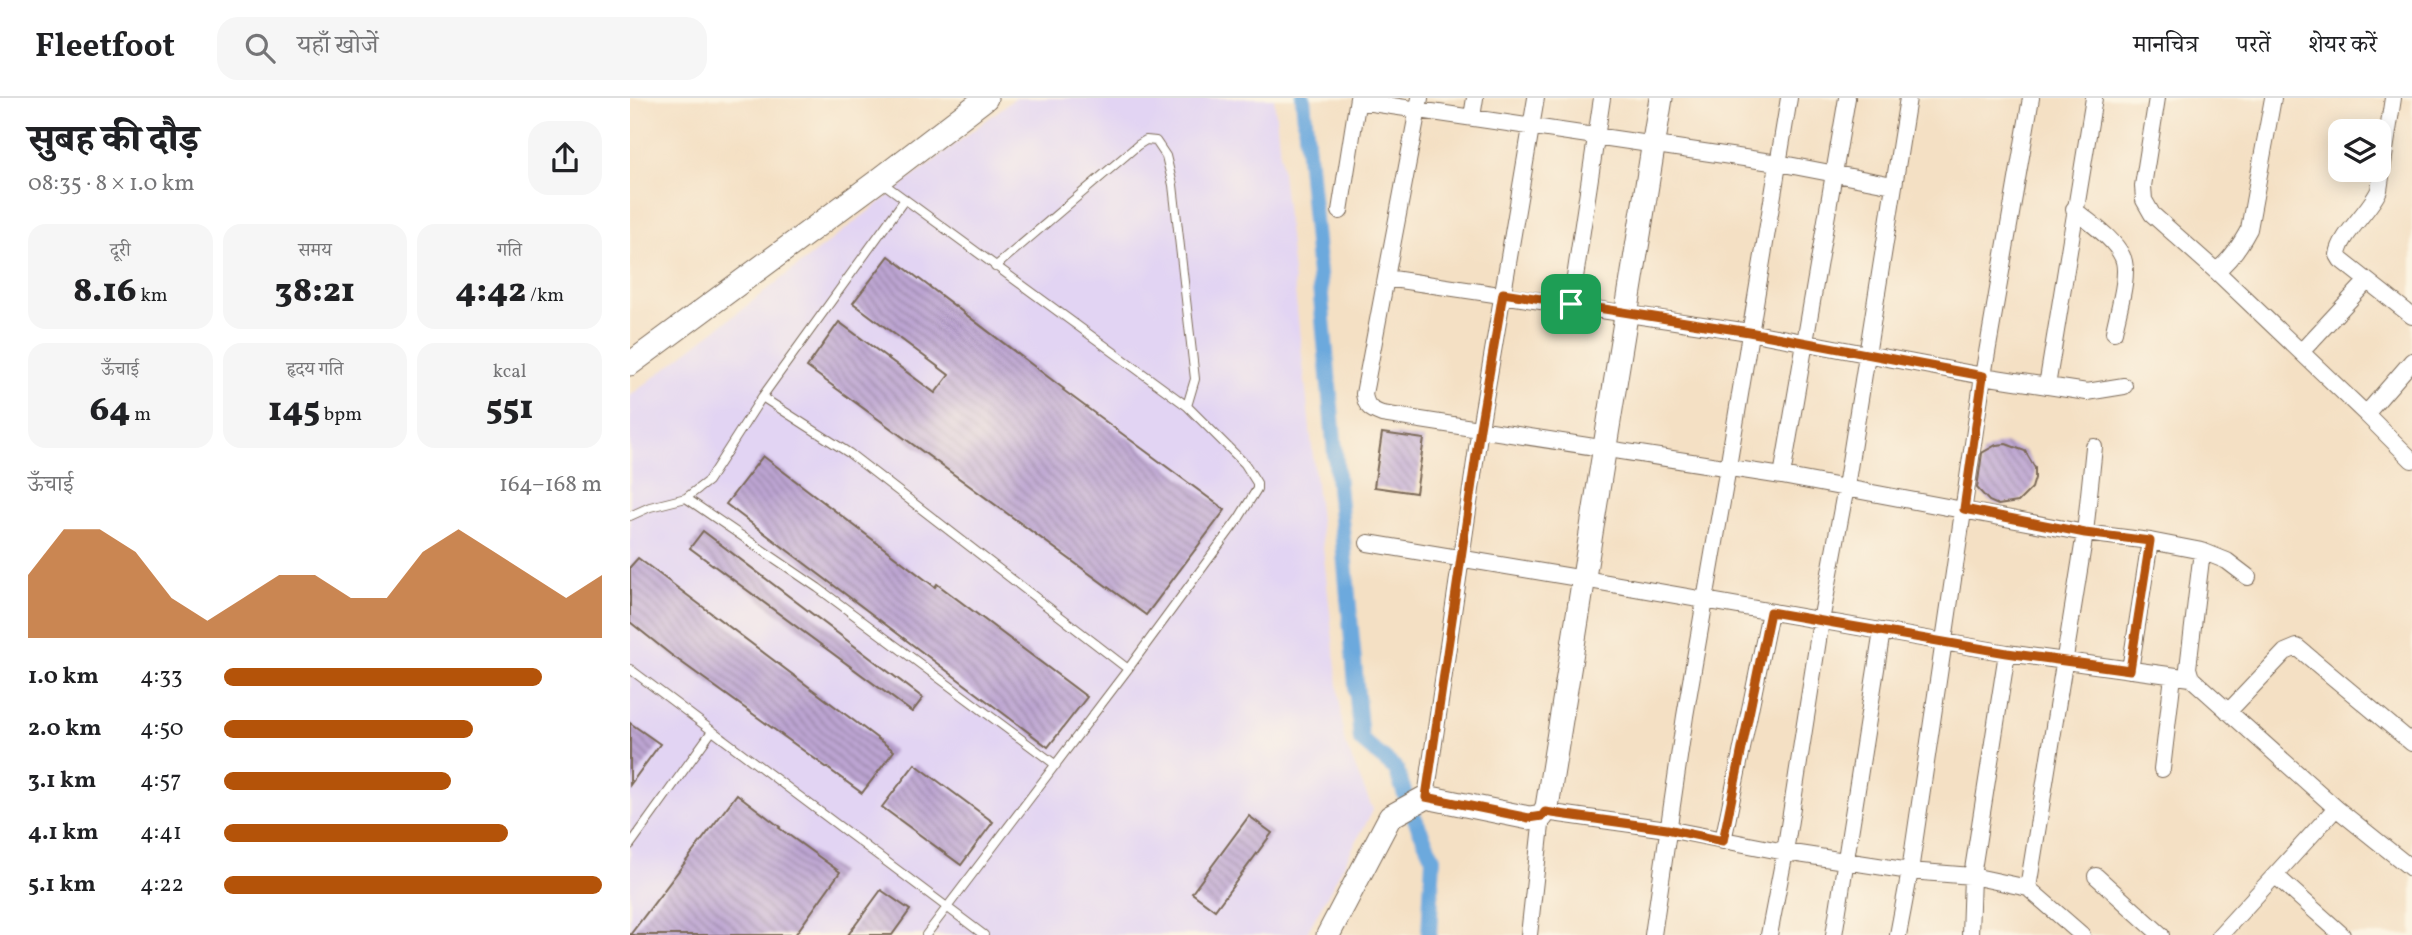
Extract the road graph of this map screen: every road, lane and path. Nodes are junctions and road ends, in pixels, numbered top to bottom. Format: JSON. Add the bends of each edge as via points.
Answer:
{"nodes":[{"id":1,"x":986,"y":98,"type":"edge"},
{"id":2,"x":1475,"y":98,"type":"edge"},
{"id":3,"x":1536,"y":98,"type":"edge"},
{"id":4,"x":1602,"y":98,"type":"edge"},
{"id":5,"x":1661,"y":98,"type":"edge"},
{"id":6,"x":1789,"y":98,"type":"edge"},
{"id":7,"x":1847,"y":98,"type":"edge"},
{"id":8,"x":1908,"y":98,"type":"edge"},
{"id":9,"x":2031,"y":98,"type":"edge"},
{"id":10,"x":2094,"y":98,"type":"edge"},
{"id":11,"x":2157,"y":98,"type":"edge"},
{"id":12,"x":2273,"y":98,"type":"edge"},
{"id":13,"x":2393,"y":98,"type":"edge"},
{"id":14,"x":1358,"y":100,"type":"edge"},
{"id":15,"x":1419,"y":104,"type":"edge"},
{"id":16,"x":1472,"y":117,"type":"junction"},
{"id":17,"x":1531,"y":125,"type":"junction"},
{"id":18,"x":1597,"y":135,"type":"junction"},
{"id":19,"x":1653,"y":145,"type":"junction"},
{"id":20,"x":1778,"y":163,"type":"junction"},
{"id":21,"x":1834,"y":174,"type":"junction"},
{"id":22,"x":879,"y":180,"type":"junction"},
{"id":23,"x":1893,"y":186,"type":"junction"},
{"id":24,"x":905,"y":199,"type":"junction"},
{"id":25,"x":2074,"y":209,"type":"junction"},
{"id":26,"x":1340,"y":211,"type":"dead end"},
{"id":27,"x":995,"y":267,"type":"junction"},
{"id":28,"x":2216,"y":271,"type":"junction"},
{"id":29,"x":1386,"y":278,"type":"junction"},
{"id":30,"x":2367,"y":281,"type":"junction"},
{"id":31,"x":1503,"y":293,"type":"junction"},
{"id":32,"x":1571,"y":304,"type":"junction"},
{"id":33,"x":1626,"y":313,"type":"junction"},
{"id":34,"x":2412,"y":316,"type":"edge"},
{"id":35,"x":1749,"y":332,"type":"junction"},
{"id":36,"x":2114,"y":332,"type":"dead end"},
{"id":37,"x":1806,"y":342,"type":"junction"},
{"id":38,"x":2301,"y":352,"type":"junction"},
{"id":39,"x":1866,"y":354,"type":"junction"},
{"id":40,"x":2412,"y":361,"type":"edge"},
{"id":41,"x":630,"y":364,"type":"edge"},
{"id":42,"x":1983,"y":376,"type":"junction"},
{"id":43,"x":2047,"y":386,"type":"junction"},
{"id":44,"x":2124,"y":386,"type":"dead end"},
{"id":45,"x":762,"y":397,"type":"junction"},
{"id":46,"x":1187,"y":405,"type":"junction"},
{"id":47,"x":2366,"y":414,"type":"junction"},
{"id":48,"x":1480,"y":428,"type":"junction"},
{"id":49,"x":2094,"y":447,"type":"dead end"},
{"id":50,"x":1605,"y":448,"type":"junction"},
{"id":51,"x":2412,"y":460,"type":"edge"},
{"id":52,"x":1728,"y":467,"type":"junction"},
{"id":53,"x":1782,"y":476,"type":"junction"},
{"id":54,"x":1846,"y":487,"type":"junction"},
{"id":55,"x":686,"y":498,"type":"junction"},
{"id":56,"x":1964,"y":509,"type":"junction"},
{"id":57,"x":630,"y":516,"type":"edge"},
{"id":58,"x":2085,"y":533,"type":"junction"},
{"id":59,"x":2150,"y":541,"type":"junction"},
{"id":60,"x":1368,"y":543,"type":"dead end"},
{"id":61,"x":2202,"y":551,"type":"junction"},
{"id":62,"x":1461,"y":559,"type":"junction"},
{"id":63,"x":2248,"y":577,"type":"dead end"},
{"id":64,"x":1584,"y":579,"type":"junction"},
{"id":65,"x":1705,"y":601,"type":"junction"},
{"id":66,"x":1770,"y":612,"type":"junction"},
{"id":67,"x":1821,"y":621,"type":"junction"},
{"id":68,"x":1882,"y":631,"type":"junction"},
{"id":69,"x":1944,"y":642,"type":"junction"},
{"id":70,"x":2007,"y":653,"type":"junction"},
{"id":71,"x":2066,"y":662,"type":"junction"},
{"id":72,"x":1128,"y":669,"type":"junction"},
{"id":73,"x":630,"y":670,"type":"edge"},
{"id":74,"x":2130,"y":670,"type":"junction"},
{"id":75,"x":2173,"y":676,"type":"junction"},
{"id":76,"x":2192,"y":678,"type":"junction"},
{"id":77,"x":2228,"y":712,"type":"junction"},
{"id":78,"x":712,"y":731,"type":"junction"},
{"id":79,"x":2412,"y":743,"type":"edge"},
{"id":80,"x":1056,"y":765,"type":"junction"},
{"id":81,"x":2162,"y":769,"type":"dead end"},
{"id":82,"x":1426,"y":797,"type":"junction"},
{"id":83,"x":2336,"y":808,"type":"junction"},
{"id":84,"x":1544,"y":814,"type":"junction"},
{"id":85,"x":1667,"y":829,"type":"junction"},
{"id":86,"x":1723,"y":841,"type":"junction"},
{"id":87,"x":630,"y":845,"type":"edge"},
{"id":88,"x":1785,"y":852,"type":"junction"},
{"id":89,"x":1845,"y":861,"type":"junction"},
{"id":90,"x":2412,"y":869,"type":"edge"},
{"id":91,"x":1910,"y":871,"type":"junction"},
{"id":92,"x":2275,"y":875,"type":"junction"},
{"id":93,"x":1972,"y":876,"type":"junction"},
{"id":94,"x":2095,"y":876,"type":"dead end"},
{"id":95,"x":2028,"y":888,"type":"junction"},
{"id":96,"x":947,"y":907,"type":"junction"},
{"id":97,"x":926,"y":935,"type":"edge"},
{"id":98,"x":984,"y":935,"type":"edge"},
{"id":99,"x":1328,"y":935,"type":"edge"},
{"id":100,"x":1529,"y":935,"type":"edge"},
{"id":101,"x":1653,"y":935,"type":"edge"},
{"id":102,"x":1769,"y":935,"type":"edge"},
{"id":103,"x":1835,"y":935,"type":"edge"},
{"id":104,"x":1898,"y":935,"type":"edge"},
{"id":105,"x":1970,"y":935,"type":"edge"},
{"id":106,"x":2082,"y":935,"type":"edge"},
{"id":107,"x":2161,"y":935,"type":"edge"},
{"id":108,"x":2221,"y":935,"type":"edge"},
{"id":109,"x":2342,"y":935,"type":"edge"}],
"edges":[{"from":1,"to":22,"type":"main road"},
{"from":2,"to":16,"type":"street"},
{"from":3,"to":17,"type":"street"},
{"from":4,"to":18,"type":"street"},
{"from":5,"to":19,"type":"main road"},
{"from":6,"to":20,"type":"street"},
{"from":7,"to":21,"type":"street"},
{"from":8,"to":23,"type":"street"},
{"from":9,"to":42,"type":"street"},
{"from":10,"to":25,"type":"street"},
{"from":11,"to":28,"type":"street","via":[[2144,200],[2152,214]]},
{"from":12,"to":28,"type":"street","via":[[2249,229]]},
{"from":13,"to":30,"type":"street","via":[[2379,190],[2339,250],[2340,260]]},
{"from":14,"to":15,"type":"street"},
{"from":14,"to":26,"type":"street"},
{"from":15,"to":16,"type":"street"},
{"from":15,"to":29,"type":"street"},
{"from":16,"to":17,"type":"street"},
{"from":17,"to":18,"type":"street"},
{"from":17,"to":31,"type":"street"},
{"from":18,"to":19,"type":"street"},
{"from":18,"to":32,"type":"street"},
{"from":19,"to":20,"type":"street"},
{"from":19,"to":33,"type":"main road"},
{"from":20,"to":21,"type":"street"},
{"from":20,"to":35,"type":"street"},
{"from":21,"to":23,"type":"street"},
{"from":21,"to":37,"type":"street"},
{"from":22,"to":24,"type":"lane"},
{"from":22,"to":41,"type":"main road"},
{"from":23,"to":39,"type":"street"},
{"from":24,"to":27,"type":"lane"},
{"from":24,"to":45,"type":"lane"},
{"from":25,"to":36,"type":"street","via":[[2123,256],[2125,273]]},
{"from":25,"to":43,"type":"street"},
{"from":27,"to":46,"type":"lane"},
{"from":27,"to":46,"type":"lane","via":[[1138,145],[1146,139],[1156,141],[1166,156],[1173,185],[1195,379]]},
{"from":28,"to":38,"type":"street"},
{"from":29,"to":31,"type":"street"},
{"from":29,"to":48,"type":"street","via":[[1364,394],[1367,405],[1382,414]]},
{"from":30,"to":34,"type":"street"},
{"from":30,"to":38,"type":"street"},
{"from":31,"to":32,"type":"street"},
{"from":31,"to":48,"type":"street"},
{"from":32,"to":33,"type":"street"},
{"from":33,"to":35,"type":"street"},
{"from":33,"to":50,"type":"main road"},
{"from":35,"to":37,"type":"street"},
{"from":35,"to":52,"type":"street"},
{"from":37,"to":39,"type":"street"},
{"from":37,"to":53,"type":"street"},
{"from":38,"to":47,"type":"street"},
{"from":39,"to":42,"type":"street"},
{"from":39,"to":54,"type":"street"},
{"from":40,"to":47,"type":"street"},
{"from":42,"to":43,"type":"street"},
{"from":42,"to":56,"type":"street"},
{"from":43,"to":44,"type":"street","via":[[2087,392]]},
{"from":45,"to":55,"type":"lane","via":[[708,481]]},
{"from":45,"to":72,"type":"lane","via":[[849,453]]},
{"from":46,"to":72,"type":"lane","via":[[1245,464],[1257,489]]},
{"from":47,"to":51,"type":"street"},
{"from":48,"to":50,"type":"street"},
{"from":48,"to":62,"type":"street"},
{"from":49,"to":58,"type":"street"},
{"from":50,"to":52,"type":"street"},
{"from":50,"to":64,"type":"main road"},
{"from":52,"to":53,"type":"street"},
{"from":52,"to":65,"type":"street"},
{"from":53,"to":54,"type":"street"},
{"from":54,"to":56,"type":"street"},
{"from":54,"to":67,"type":"street"},
{"from":55,"to":57,"type":"lane"},
{"from":55,"to":80,"type":"lane","via":[[818,588]]},
{"from":56,"to":58,"type":"street"},
{"from":56,"to":69,"type":"street"},
{"from":58,"to":59,"type":"street"},
{"from":58,"to":71,"type":"street"},
{"from":59,"to":61,"type":"street"},
{"from":59,"to":74,"type":"street"},
{"from":60,"to":62,"type":"street"},
{"from":61,"to":63,"type":"street","via":[[2227,561]]},
{"from":61,"to":76,"type":"street","via":[[2188,668]]},
{"from":62,"to":64,"type":"street"},
{"from":62,"to":82,"type":"street"},
{"from":64,"to":65,"type":"street"},
{"from":64,"to":84,"type":"main road"},
{"from":65,"to":66,"type":"street"},
{"from":65,"to":85,"type":"street"},
{"from":66,"to":67,"type":"street"},
{"from":66,"to":86,"type":"street"},
{"from":67,"to":68,"type":"street"},
{"from":67,"to":88,"type":"street"},
{"from":68,"to":69,"type":"street"},
{"from":68,"to":89,"type":"street"},
{"from":69,"to":70,"type":"street"},
{"from":69,"to":91,"type":"street"},
{"from":70,"to":71,"type":"street"},
{"from":70,"to":93,"type":"street"},
{"from":71,"to":74,"type":"street"},
{"from":71,"to":95,"type":"street"},
{"from":72,"to":80,"type":"lane"},
{"from":73,"to":78,"type":"lane"},
{"from":74,"to":75,"type":"street"},
{"from":75,"to":76,"type":"street"},
{"from":75,"to":81,"type":"street"},
{"from":76,"to":77,"type":"street"},
{"from":77,"to":79,"type":"street","via":[[2286,652],[2297,647]]},
{"from":77,"to":83,"type":"street"},
{"from":78,"to":87,"type":"lane"},
{"from":78,"to":96,"type":"lane"},
{"from":80,"to":96,"type":"lane"},
{"from":82,"to":84,"type":"main road","via":[[1529,818]]},
{"from":82,"to":99,"type":"main road","via":[[1390,817]]},
{"from":83,"to":90,"type":"street"},
{"from":83,"to":92,"type":"street"},
{"from":84,"to":85,"type":"street"},
{"from":84,"to":100,"type":"street"},
{"from":85,"to":86,"type":"street"},
{"from":85,"to":101,"type":"street"},
{"from":86,"to":88,"type":"street"},
{"from":88,"to":89,"type":"street"},
{"from":88,"to":102,"type":"street"},
{"from":89,"to":91,"type":"street"},
{"from":89,"to":103,"type":"street"},
{"from":91,"to":93,"type":"street"},
{"from":91,"to":104,"type":"street"},
{"from":92,"to":108,"type":"street"},
{"from":92,"to":109,"type":"street"},
{"from":93,"to":95,"type":"street"},
{"from":93,"to":105,"type":"street"},
{"from":94,"to":107,"type":"street"},
{"from":95,"to":106,"type":"street"},
{"from":96,"to":97,"type":"lane"},
{"from":96,"to":98,"type":"lane"}]}
